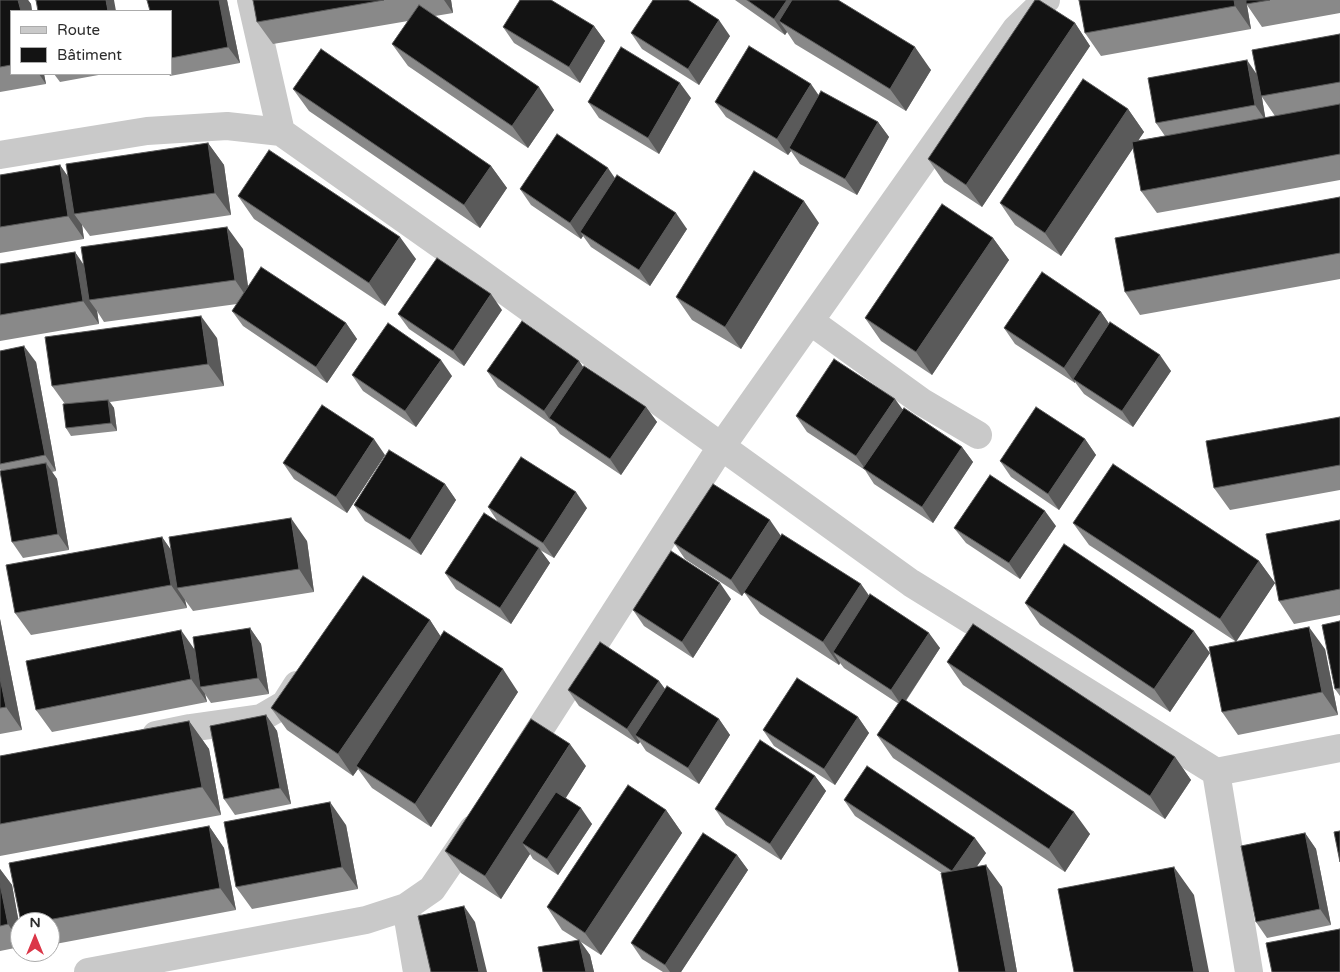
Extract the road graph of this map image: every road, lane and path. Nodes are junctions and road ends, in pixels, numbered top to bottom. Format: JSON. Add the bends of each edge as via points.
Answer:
{"nodes":[{"id":1,"x":251,"y":0,"type":"edge"},
{"id":2,"x":1042,"y":1,"type":"edge"},
{"id":3,"x":281,"y":132,"type":"junction"},
{"id":4,"x":0,"y":155,"type":"edge"},
{"id":5,"x":810,"y":321,"type":"junction"},
{"id":6,"x":978,"y":435,"type":"dead end"},
{"id":7,"x":721,"y":447,"type":"junction"},
{"id":8,"x":311,"y":663,"type":"edge"},
{"id":9,"x":133,"y":739,"type":"edge"},
{"id":10,"x":1340,"y":748,"type":"edge"},
{"id":11,"x":1216,"y":772,"type":"junction"},
{"id":12,"x":509,"y":775,"type":"edge"},
{"id":13,"x":487,"y":808,"type":"edge"},
{"id":14,"x":406,"y":907,"type":"junction"},
{"id":15,"x":88,"y":972,"type":"edge"},
{"id":16,"x":418,"y":972,"type":"edge"},
{"id":17,"x":1249,"y":972,"type":"edge"}],
"edges":[{"from":1,"to":3,"type":"street"},
{"from":2,"to":5,"type":"street","via":[[1016,28]]},
{"from":3,"to":4,"type":"street","via":[[227,126],[147,131]]},
{"from":3,"to":7,"type":"street"},
{"from":5,"to":6,"type":"street","via":[[922,402]]},
{"from":5,"to":7,"type":"street"},
{"from":7,"to":11,"type":"street","via":[[911,583]]},
{"from":7,"to":12,"type":"street"},
{"from":8,"to":9,"type":"street","via":[[285,704],[262,718]]},
{"from":10,"to":11,"type":"street"},
{"from":11,"to":17,"type":"street"},
{"from":13,"to":14,"type":"street","via":[[432,889]]},
{"from":14,"to":15,"type":"street","via":[[366,920]]},
{"from":14,"to":16,"type":"street"}]}
